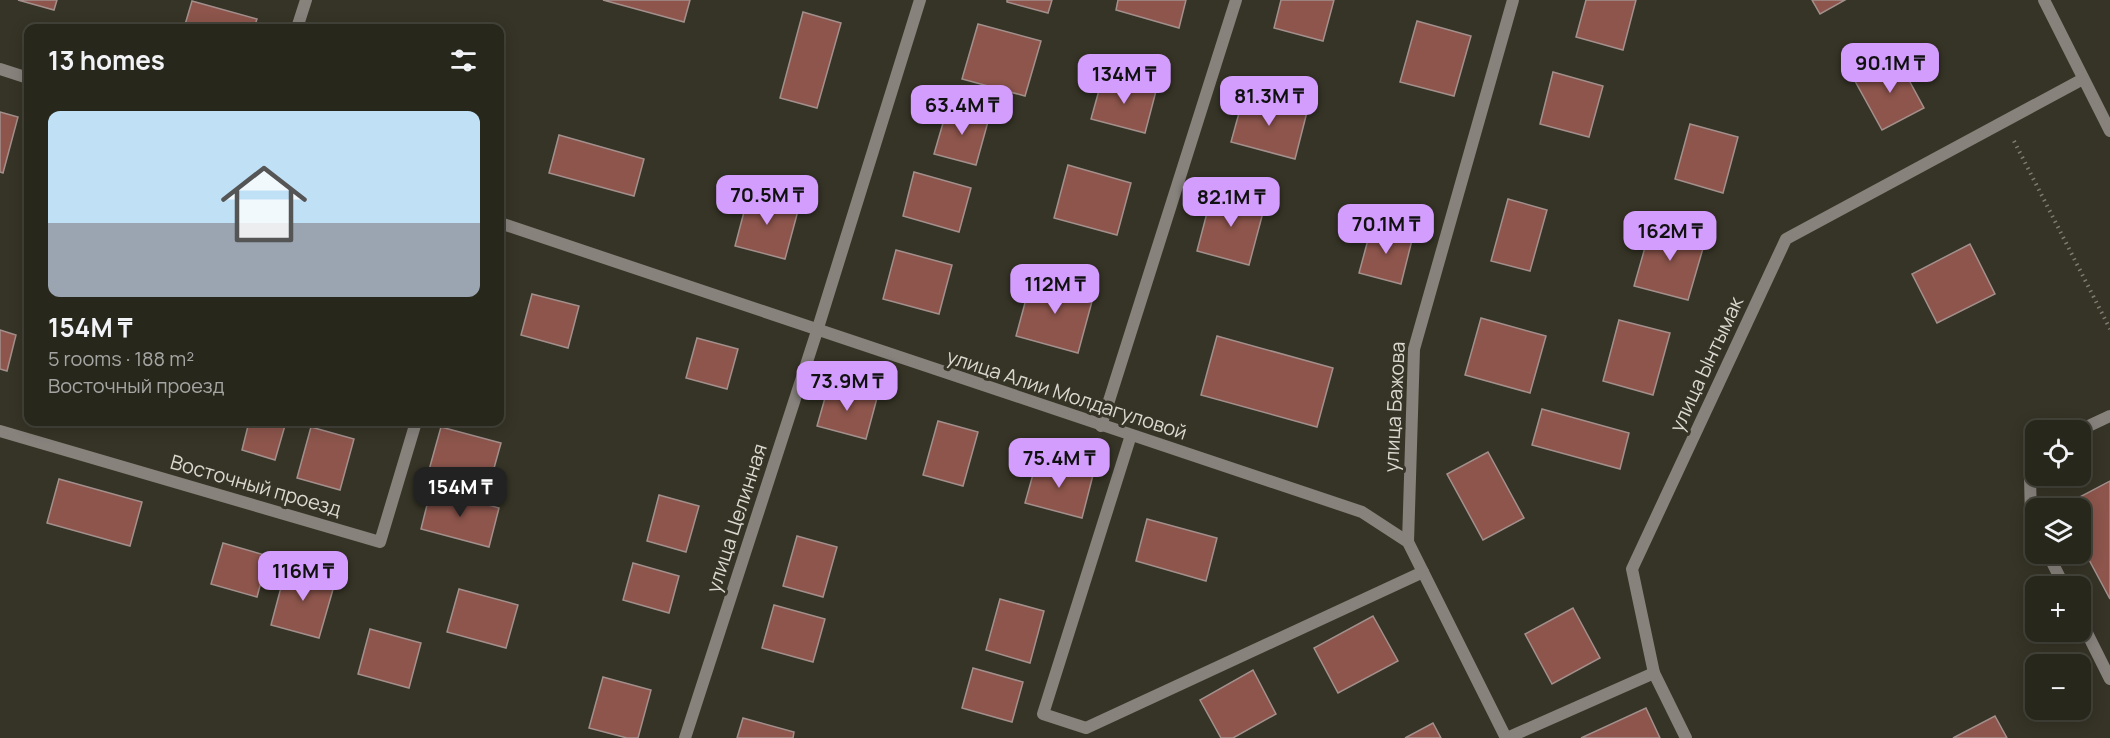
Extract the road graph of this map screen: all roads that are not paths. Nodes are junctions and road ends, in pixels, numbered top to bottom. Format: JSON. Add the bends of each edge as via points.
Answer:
{"nodes":[{"id":1,"x":306,"y":0,"type":"edge"},
{"id":2,"x":920,"y":0,"type":"edge"},
{"id":3,"x":1236,"y":0,"type":"edge"},
{"id":4,"x":1513,"y":0,"type":"edge"},
{"id":5,"x":2044,"y":0,"type":"edge"},
{"id":6,"x":298,"y":24,"type":"edge"},
{"id":7,"x":0,"y":69,"type":"edge"},
{"id":8,"x":24,"y":77,"type":"edge"},
{"id":9,"x":2083,"y":79,"type":"junction"},
{"id":10,"x":2110,"y":131,"type":"edge"},
{"id":11,"x":504,"y":225,"type":"edge"},
{"id":12,"x":817,"y":331,"type":"junction"},
{"id":13,"x":2110,"y":416,"type":"edge"},
{"id":14,"x":2091,"y":425,"type":"edge"},
{"id":15,"x":415,"y":426,"type":"edge"},
{"id":16,"x":1101,"y":426,"type":"junction"},
{"id":17,"x":0,"y":430,"type":"edge"},
{"id":18,"x":1131,"y":435,"type":"junction"},
{"id":19,"x":1408,"y":542,"type":"junction"},
{"id":20,"x":1423,"y":572,"type":"junction"},
{"id":21,"x":2091,"y":641,"type":"edge"},
{"id":22,"x":1654,"y":673,"type":"junction"},
{"id":23,"x":2110,"y":679,"type":"edge"},
{"id":24,"x":685,"y":738,"type":"edge"},
{"id":25,"x":1506,"y":738,"type":"edge"},
{"id":26,"x":1686,"y":738,"type":"edge"}],
"edges":[{"from":1,"to":6,"type":"street"},
{"from":2,"to":12,"type":"street","name":"улица Целинная"},
{"from":3,"to":16,"type":"street"},
{"from":4,"to":19,"type":"street","name":"улица Бажова","via":[[1414,349]]},
{"from":5,"to":9,"type":"street"},
{"from":7,"to":8,"type":"street"},
{"from":9,"to":10,"type":"street"},
{"from":9,"to":22,"type":"street","name":"улица Ынтымак","via":[[1786,239],[1632,569]]},
{"from":11,"to":12,"type":"street","name":"улица Алии Молдагуловой"},
{"from":12,"to":16,"type":"street","name":"улица Алии Молдагуловой"},
{"from":12,"to":24,"type":"street","name":"улица Целинная"},
{"from":13,"to":14,"type":"street"},
{"from":15,"to":17,"type":"street","name":"Восточный проезд","via":[[380,542]]},
{"from":16,"to":18,"type":"street","name":"улица Алии Молдагуловой"},
{"from":18,"to":19,"type":"street","name":"улица Алии Молдагуловой","via":[[1362,512]]},
{"from":18,"to":20,"type":"street","via":[[1043,714],[1086,728]]},
{"from":19,"to":20,"type":"street"},
{"from":20,"to":25,"type":"street"},
{"from":21,"to":23,"type":"street"},
{"from":22,"to":25,"type":"street"},
{"from":22,"to":26,"type":"street","name":"улица Ынтымак"}]}
